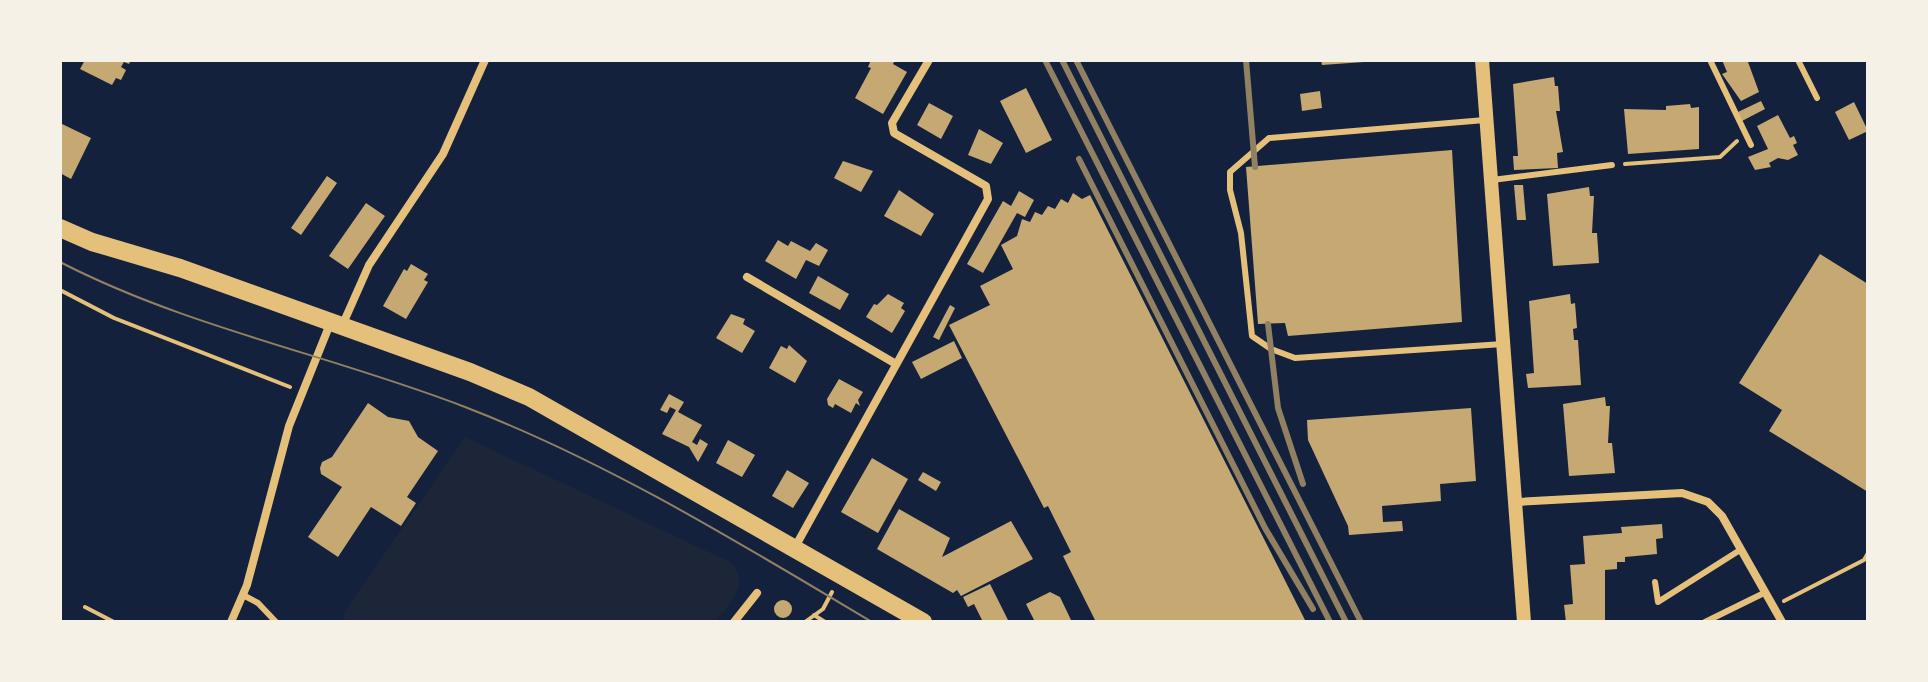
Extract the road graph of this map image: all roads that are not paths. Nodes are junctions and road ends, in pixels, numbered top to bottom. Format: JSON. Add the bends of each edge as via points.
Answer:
{"nodes":[{"id":1,"x":485,"y":60,"type":"edge"},
{"id":2,"x":929,"y":60,"type":"edge"},
{"id":3,"x":1482,"y":60,"type":"edge"},
{"id":4,"x":1710,"y":60,"type":"edge"},
{"id":5,"x":1798,"y":60,"type":"edge"},
{"id":6,"x":1817,"y":98,"type":"dead end"},
{"id":7,"x":1486,"y":120,"type":"junction"},
{"id":8,"x":1751,"y":145,"type":"dead end"},
{"id":9,"x":1612,"y":165,"type":"road end"},
{"id":10,"x":1490,"y":180,"type":"junction"},
{"id":11,"x":60,"y":228,"type":"edge"},
{"id":12,"x":747,"y":277,"type":"dead end"},
{"id":13,"x":335,"y":326,"type":"junction"},
{"id":14,"x":1503,"y":344,"type":"junction"},
{"id":15,"x":896,"y":364,"type":"junction"},
{"id":16,"x":1517,"y":502,"type":"junction"},
{"id":17,"x":794,"y":549,"type":"junction"},
{"id":18,"x":1740,"y":550,"type":"junction"},
{"id":19,"x":1655,"y":582,"type":"dead end"},
{"id":20,"x":757,"y":593,"type":"dead end"},
{"id":21,"x":1764,"y":593,"type":"junction"},
{"id":22,"x":243,"y":595,"type":"junction"},
{"id":23,"x":231,"y":622,"type":"edge"},
{"id":24,"x":276,"y":622,"type":"edge"},
{"id":25,"x":734,"y":622,"type":"edge"},
{"id":26,"x":923,"y":622,"type":"edge"},
{"id":27,"x":1524,"y":622,"type":"edge"},
{"id":28,"x":1705,"y":622,"type":"edge"},
{"id":29,"x":1782,"y":622,"type":"edge"}],
"edges":[{"from":1,"to":13,"type":"street","via":[[443,154]]},
{"from":2,"to":15,"type":"street","via":[[892,123],[894,133],[986,186],[988,199]]},
{"from":3,"to":7,"type":"street"},
{"from":4,"to":8,"type":"lane"},
{"from":5,"to":6,"type":"lane"},
{"from":7,"to":10,"type":"street"},
{"from":7,"to":14,"type":"lane","via":[[1269,138],[1230,172],[1252,336],[1271,349],[1295,358]]},
{"from":9,"to":10,"type":"lane"},
{"from":10,"to":14,"type":"street"},
{"from":11,"to":13,"type":"main road"},
{"from":12,"to":15,"type":"street"},
{"from":13,"to":17,"type":"main road","via":[[529,397]]},
{"from":13,"to":22,"type":"street","via":[[283,447]]},
{"from":14,"to":16,"type":"street"},
{"from":15,"to":17,"type":"street"},
{"from":16,"to":18,"type":"street","via":[[1682,493],[1711,504]]},
{"from":16,"to":27,"type":"street"},
{"from":17,"to":26,"type":"main road"},
{"from":18,"to":19,"type":"lane","via":[[1658,602]]},
{"from":18,"to":21,"type":"street"},
{"from":20,"to":25,"type":"street"},
{"from":21,"to":28,"type":"lane"},
{"from":21,"to":29,"type":"street"},
{"from":22,"to":23,"type":"street"},
{"from":22,"to":24,"type":"lane"}]}
